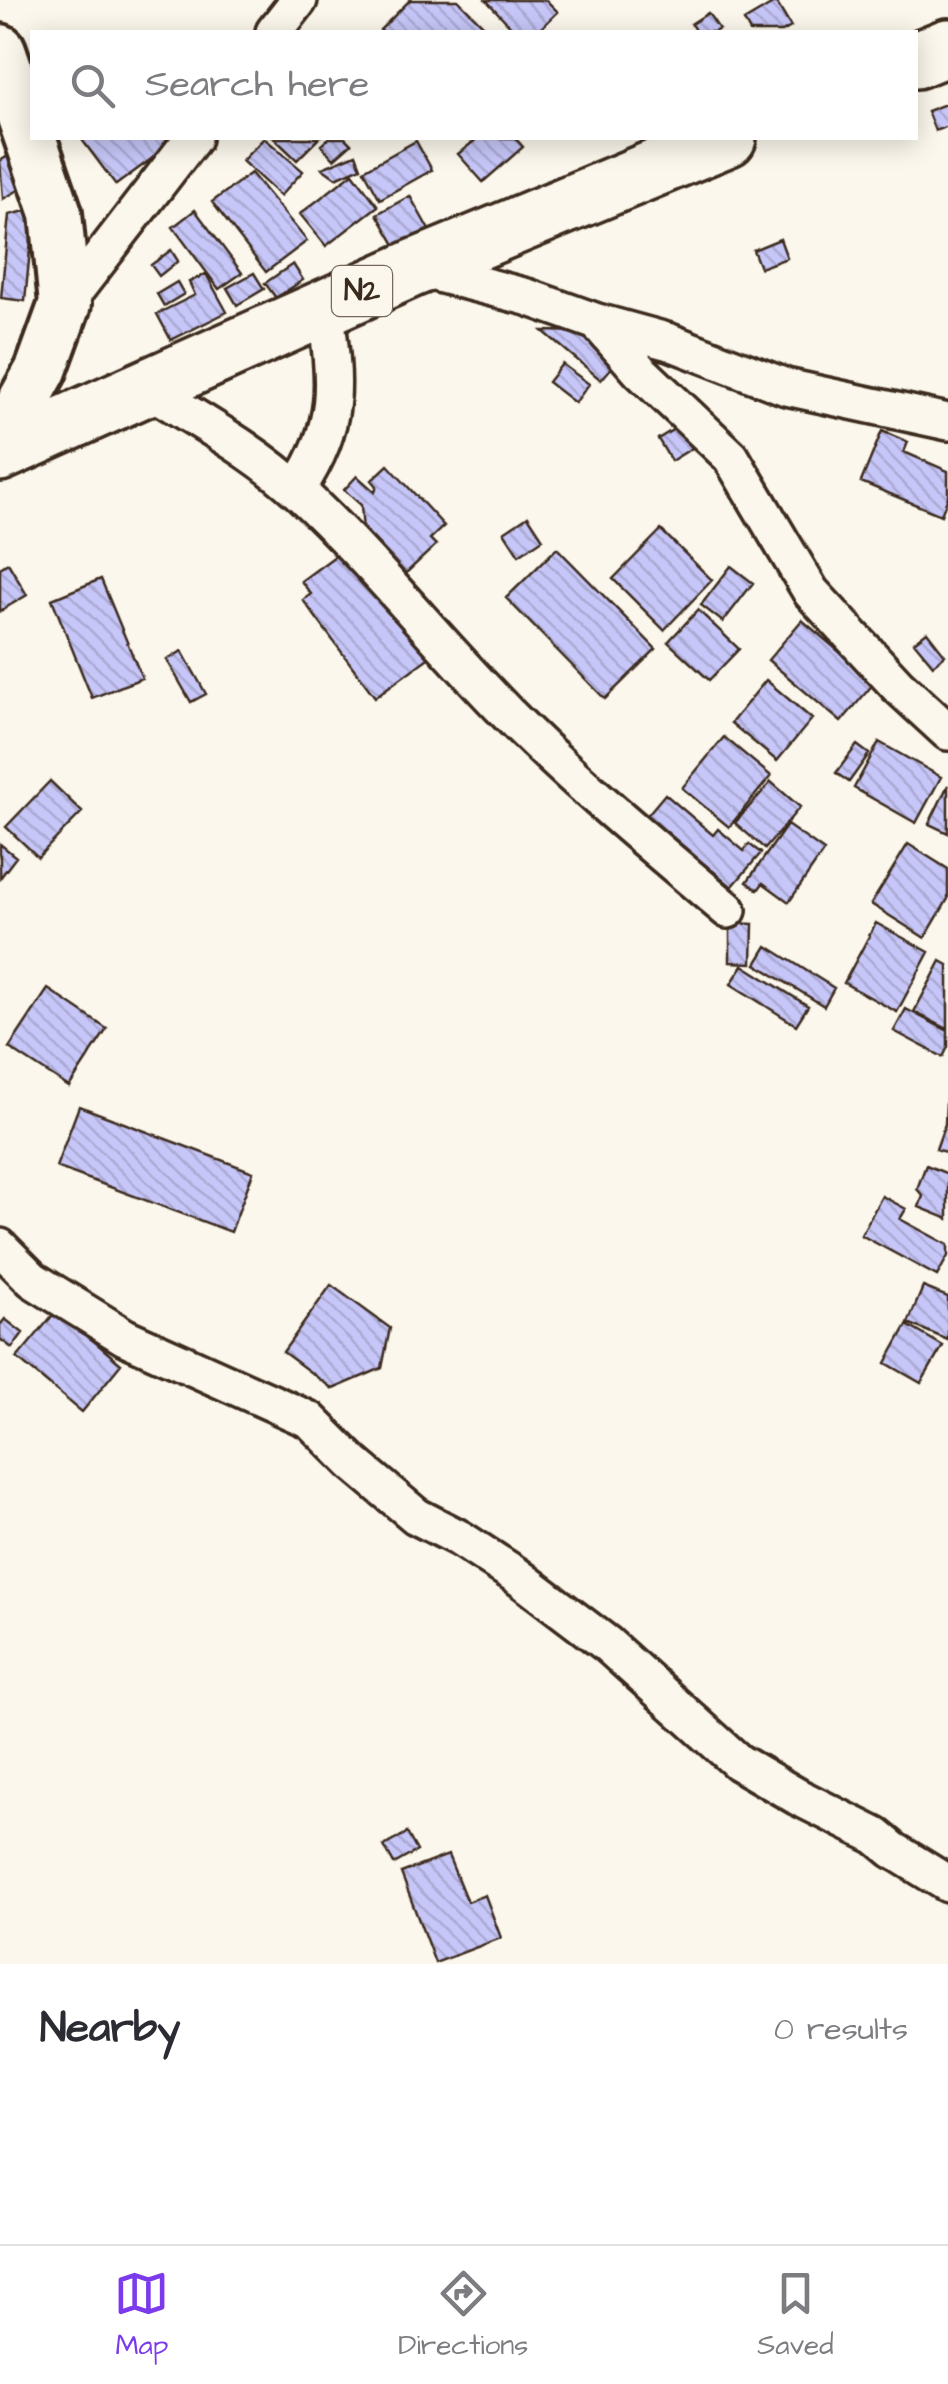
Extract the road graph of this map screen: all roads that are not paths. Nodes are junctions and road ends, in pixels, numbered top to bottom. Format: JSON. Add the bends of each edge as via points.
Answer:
{"nodes":[{"id":1,"x":300,"y":0,"type":"edge"},
{"id":2,"x":276,"y":30,"type":"edge"},
{"id":3,"x":948,"y":46,"type":"edge"},
{"id":4,"x":0,"y":50,"type":"edge"},
{"id":5,"x":918,"y":59,"type":"edge"},
{"id":6,"x":30,"y":137,"type":"edge"},
{"id":7,"x":31,"y":140,"type":"edge"},
{"id":8,"x":191,"y":140,"type":"edge"},
{"id":9,"x":723,"y":140,"type":"edge"},
{"id":10,"x":414,"y":268,"type":"junction"},
{"id":11,"x":65,"y":304,"type":"junction"},
{"id":12,"x":326,"y":308,"type":"junction"},
{"id":13,"x":597,"y":322,"type":"junction"},
{"id":14,"x":148,"y":389,"type":"junction"},
{"id":15,"x":948,"y":422,"type":"edge"},
{"id":16,"x":0,"y":444,"type":"edge"},
{"id":17,"x":0,"y":453,"type":"edge"},
{"id":18,"x":297,"y":490,"type":"junction"},
{"id":19,"x":948,"y":732,"type":"edge"},
{"id":20,"x":728,"y":910,"type":"dead end"},
{"id":21,"x":0,"y":1246,"type":"edge"},
{"id":22,"x":948,"y":1884,"type":"edge"}],
"edges":[{"from":1,"to":2,"type":"street"},
{"from":3,"to":5,"type":"highway"},
{"from":4,"to":6,"type":"street"},
{"from":7,"to":11,"type":"street","via":[[56,213]]},
{"from":8,"to":11,"type":"street"},
{"from":9,"to":10,"type":"highway","number":"N2"},
{"from":10,"to":12,"type":"highway","number":"N2"},
{"from":10,"to":13,"type":"street"},
{"from":11,"to":16,"type":"street","via":[[41,370]]},
{"from":12,"to":14,"type":"highway","number":"N2"},
{"from":12,"to":18,"type":"street","via":[[333,413]]},
{"from":13,"to":15,"type":"street","via":[[786,386]]},
{"from":13,"to":19,"type":"street","via":[[730,456],[811,592]]},
{"from":14,"to":17,"type":"highway","number":"N2"},
{"from":14,"to":18,"type":"street"},
{"from":18,"to":20,"type":"street","via":[[508,714]]},
{"from":21,"to":22,"type":"street","via":[[34,1280],[126,1337],[310,1420],[416,1516],[516,1575],[606,1644],[738,1762],[876,1836]]}]}
